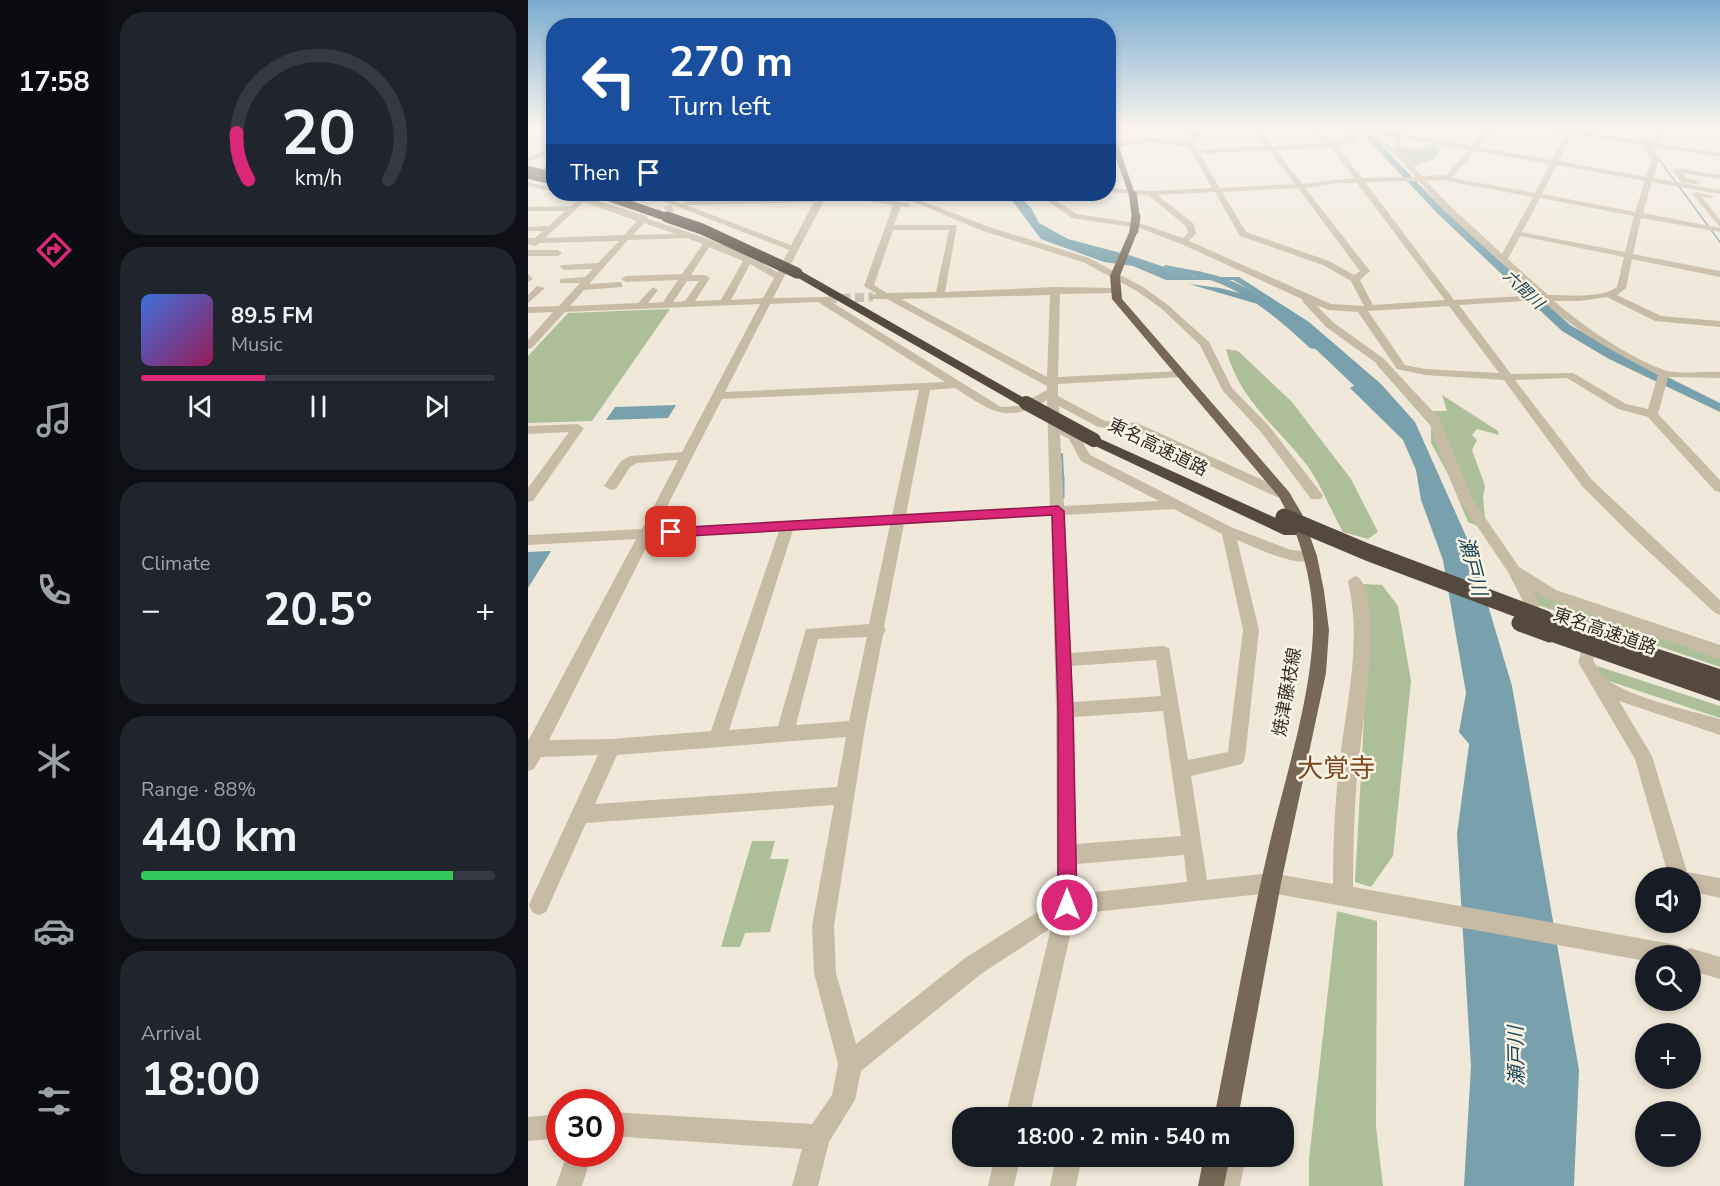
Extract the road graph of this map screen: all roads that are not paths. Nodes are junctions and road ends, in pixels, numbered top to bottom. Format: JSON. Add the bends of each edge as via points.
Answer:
{"nodes":[{"id":1,"x":1128,"y":182,"type":"edge"},
{"id":2,"x":1212,"y":182,"type":"edge"},
{"id":3,"x":1298,"y":182,"type":"edge"},
{"id":4,"x":1343,"y":182,"type":"edge"},
{"id":5,"x":1359,"y":182,"type":"edge"},
{"id":6,"x":1424,"y":182,"type":"edge"},
{"id":7,"x":1465,"y":182,"type":"edge"},
{"id":8,"x":1544,"y":182,"type":"edge"},
{"id":9,"x":1647,"y":182,"type":"edge"},
{"id":10,"x":1668,"y":182,"type":"edge"},
{"id":11,"x":1698,"y":182,"type":"edge"},
{"id":12,"x":528,"y":184,"type":"edge"},
{"id":13,"x":546,"y":186,"type":"edge"},
{"id":14,"x":1301,"y":186,"type":"junction"},
{"id":15,"x":1720,"y":186,"type":"edge"},
{"id":16,"x":1216,"y":190,"type":"junction"},
{"id":17,"x":1116,"y":191,"type":"edge"},
{"id":18,"x":546,"y":192,"type":"edge"},
{"id":19,"x":1720,"y":192,"type":"edge"},
{"id":20,"x":1150,"y":193,"type":"junction"},
{"id":21,"x":1133,"y":194,"type":"junction"},
{"id":22,"x":1536,"y":196,"type":"junction"},
{"id":23,"x":540,"y":198,"type":"dead end"},
{"id":24,"x":1720,"y":198,"type":"edge"},
{"id":25,"x":581,"y":201,"type":"edge"},
{"id":26,"x":601,"y":201,"type":"edge"},
{"id":27,"x":620,"y":201,"type":"edge"},
{"id":28,"x":636,"y":201,"type":"edge"},
{"id":29,"x":672,"y":201,"type":"edge"},
{"id":30,"x":742,"y":201,"type":"edge"},
{"id":31,"x":819,"y":201,"type":"edge"},
{"id":32,"x":897,"y":201,"type":"edge"},
{"id":33,"x":908,"y":201,"type":"edge"},
{"id":34,"x":1052,"y":201,"type":"edge"},
{"id":35,"x":679,"y":205,"type":"junction"},
{"id":36,"x":1705,"y":206,"type":"junction"},
{"id":37,"x":573,"y":208,"type":"junction"},
{"id":38,"x":1720,"y":208,"type":"edge"},
{"id":39,"x":530,"y":210,"type":"edge"},
{"id":40,"x":1638,"y":215,"type":"junction"},
{"id":41,"x":648,"y":217,"type":"junction"},
{"id":42,"x":1718,"y":221,"type":"edge"},
{"id":43,"x":529,"y":228,"type":"edge"},
{"id":44,"x":550,"y":228,"type":"junction"},
{"id":45,"x":889,"y":228,"type":"junction"},
{"id":46,"x":1720,"y":230,"type":"edge"},
{"id":47,"x":1517,"y":233,"type":"junction"},
{"id":48,"x":690,"y":236,"type":"junction"},
{"id":49,"x":626,"y":238,"type":"junction"},
{"id":50,"x":533,"y":240,"type":"edge"},
{"id":51,"x":1184,"y":242,"type":"junction"},
{"id":52,"x":707,"y":244,"type":"junction"},
{"id":53,"x":795,"y":249,"type":"junction"},
{"id":54,"x":528,"y":251,"type":"edge"},
{"id":55,"x":1628,"y":256,"type":"junction"},
{"id":56,"x":1504,"y":259,"type":"junction"},
{"id":57,"x":549,"y":262,"type":"dead end"},
{"id":58,"x":747,"y":262,"type":"junction"},
{"id":59,"x":601,"y":266,"type":"junction"},
{"id":60,"x":564,"y":267,"type":"dead end"},
{"id":61,"x":802,"y":271,"type":"junction"},
{"id":62,"x":1720,"y":274,"type":"edge"},
{"id":63,"x":779,"y":277,"type":"junction"},
{"id":64,"x":684,"y":278,"type":"junction"},
{"id":65,"x":1355,"y":279,"type":"junction"},
{"id":66,"x":1115,"y":280,"type":"junction"},
{"id":67,"x":563,"y":281,"type":"dead end"},
{"id":68,"x":584,"y":284,"type":"junction"},
{"id":69,"x":540,"y":288,"type":"dead end"},
{"id":70,"x":653,"y":290,"type":"dead end"},
{"id":71,"x":1055,"y":290,"type":"junction"},
{"id":72,"x":940,"y":294,"type":"junction"},
{"id":73,"x":1608,"y":294,"type":"junction"},
{"id":74,"x":881,"y":297,"type":"junction"},
{"id":75,"x":1541,"y":297,"type":"junction"},
{"id":76,"x":1304,"y":298,"type":"junction"},
{"id":77,"x":528,"y":300,"type":"edge"},
{"id":78,"x":768,"y":301,"type":"junction"},
{"id":79,"x":725,"y":302,"type":"junction"},
{"id":80,"x":1450,"y":303,"type":"junction"},
{"id":81,"x":688,"y":304,"type":"junction"},
{"id":82,"x":666,"y":305,"type":"junction"},
{"id":83,"x":641,"y":306,"type":"junction"},
{"id":84,"x":562,"y":308,"type":"junction"},
{"id":85,"x":1365,"y":308,"type":"junction"},
{"id":86,"x":528,"y":310,"type":"edge"},
{"id":87,"x":1720,"y":324,"type":"edge"},
{"id":88,"x":528,"y":346,"type":"edge"},
{"id":89,"x":1379,"y":360,"type":"junction"},
{"id":90,"x":1401,"y":366,"type":"junction"},
{"id":91,"x":1181,"y":374,"type":"junction"},
{"id":92,"x":1720,"y":375,"type":"edge"},
{"id":93,"x":1507,"y":377,"type":"junction"},
{"id":94,"x":1664,"y":379,"type":"junction"},
{"id":95,"x":957,"y":385,"type":"junction"},
{"id":96,"x":925,"y":386,"type":"junction"},
{"id":97,"x":1046,"y":393,"type":"junction"},
{"id":98,"x":719,"y":396,"type":"junction"},
{"id":99,"x":1652,"y":414,"type":"junction"},
{"id":100,"x":1054,"y":426,"type":"junction"},
{"id":101,"x":528,"y":430,"type":"edge"},
{"id":102,"x":688,"y":456,"type":"junction"},
{"id":103,"x":611,"y":486,"type":"dead end"},
{"id":104,"x":1720,"y":488,"type":"edge"},
{"id":105,"x":1284,"y":495,"type":"junction"},
{"id":106,"x":1316,"y":496,"type":"dead end"},
{"id":107,"x":528,"y":498,"type":"edge"},
{"id":108,"x":1172,"y":505,"type":"junction"},
{"id":109,"x":1058,"y":511,"type":"junction"},
{"id":110,"x":899,"y":519,"type":"junction"},
{"id":111,"x":788,"y":525,"type":"junction"},
{"id":112,"x":1228,"y":531,"type":"junction"},
{"id":113,"x":648,"y":533,"type":"junction"},
{"id":114,"x":528,"y":540,"type":"edge"},
{"id":115,"x":1310,"y":556,"type":"junction"},
{"id":116,"x":1514,"y":570,"type":"junction"},
{"id":117,"x":1355,"y":581,"type":"dead end"},
{"id":118,"x":1720,"y":609,"type":"edge"},
{"id":119,"x":1542,"y":619,"type":"junction"},
{"id":120,"x":878,"y":630,"type":"junction"},
{"id":121,"x":1720,"y":652,"type":"edge"},
{"id":122,"x":1064,"y":660,"type":"junction"},
{"id":123,"x":1586,"y":662,"type":"tunnel mouth"},
{"id":124,"x":1720,"y":677,"type":"edge"},
{"id":125,"x":1600,"y":684,"type":"junction"},
{"id":126,"x":1720,"y":692,"type":"edge"},
{"id":127,"x":1170,"y":703,"type":"junction"},
{"id":128,"x":1065,"y":710,"type":"junction"},
{"id":129,"x":856,"y":728,"type":"junction"},
{"id":130,"x":1720,"y":728,"type":"edge"},
{"id":131,"x":785,"y":734,"type":"junction"},
{"id":132,"x":717,"y":739,"type":"junction"},
{"id":133,"x":611,"y":747,"type":"junction"},
{"id":134,"x":531,"y":753,"type":"edge"},
{"id":135,"x":1180,"y":770,"type":"junction"},
{"id":136,"x":845,"y":795,"type":"junction"},
{"id":137,"x":580,"y":814,"type":"junction"},
{"id":138,"x":1191,"y":845,"type":"junction"},
{"id":139,"x":1067,"y":855,"type":"junction"},
{"id":140,"x":1676,"y":867,"type":"edge"},
{"id":141,"x":1271,"y":883,"type":"junction"},
{"id":142,"x":1701,"y":884,"type":"edge"},
{"id":143,"x":1720,"y":888,"type":"edge"},
{"id":144,"x":1198,"y":891,"type":"junction"},
{"id":145,"x":1346,"y":894,"type":"junction"},
{"id":146,"x":539,"y":905,"type":"dead end"},
{"id":147,"x":1067,"y":905,"type":"junction"},
{"id":148,"x":1635,"y":948,"type":"edge"},
{"id":149,"x":1701,"y":962,"type":"edge"},
{"id":150,"x":1720,"y":968,"type":"edge"},
{"id":151,"x":850,"y":1064,"type":"junction"},
{"id":152,"x":1237,"y":1064,"type":"junction"},
{"id":153,"x":1020,"y":1107,"type":"edge"},
{"id":154,"x":1228,"y":1107,"type":"edge"},
{"id":155,"x":1236,"y":1107,"type":"edge"},
{"id":156,"x":624,"y":1125,"type":"edge"},
{"id":157,"x":546,"y":1127,"type":"edge"},
{"id":158,"x":528,"y":1129,"type":"edge"},
{"id":159,"x":818,"y":1137,"type":"junction"},
{"id":160,"x":576,"y":1167,"type":"edge"},
{"id":161,"x":1005,"y":1167,"type":"edge"},
{"id":162,"x":1067,"y":1167,"type":"edge"},
{"id":163,"x":1215,"y":1167,"type":"edge"},
{"id":164,"x":1231,"y":1167,"type":"edge"},
{"id":165,"x":569,"y":1186,"type":"edge"},
{"id":166,"x":805,"y":1186,"type":"edge"},
{"id":167,"x":1001,"y":1186,"type":"edge"},
{"id":168,"x":1063,"y":1186,"type":"edge"},
{"id":169,"x":1211,"y":1186,"type":"edge"},
{"id":170,"x":1227,"y":1186,"type":"edge"}],
"edges":[{"from":1,"to":21,"type":"main road"},
{"from":2,"to":16,"type":"street"},
{"from":3,"to":14,"type":"street"},
{"from":4,"to":14,"type":"street"},
{"from":5,"to":80,"type":"street"},
{"from":6,"to":56,"type":"street"},
{"from":7,"to":22,"type":"street"},
{"from":8,"to":22,"type":"street"},
{"from":9,"to":40,"type":"street"},
{"from":10,"to":19,"type":"street"},
{"from":11,"to":15,"type":"street"},
{"from":12,"to":13,"type":"street"},
{"from":14,"to":16,"type":"street"},
{"from":14,"to":65,"type":"street","via":[[1365,271]]},
{"from":16,"to":20,"type":"street"},
{"from":16,"to":65,"type":"street","via":[[1243,234],[1326,263]]},
{"from":17,"to":21,"type":"street"},
{"from":18,"to":23,"type":"street"},
{"from":20,"to":21,"type":"street"},
{"from":20,"to":51,"type":"street","via":[[1190,225],[1192,233]]},
{"from":21,"to":66,"type":"main road","bridge":true,"via":[[1134,230]]},
{"from":22,"to":40,"type":"street"},
{"from":22,"to":47,"type":"street"},
{"from":24,"to":36,"type":"street","via":[[1696,194]]},
{"from":25,"to":37,"type":"street"},
{"from":26,"to":41,"type":"street"},
{"from":27,"to":61,"type":"highway","name":"東名高速道路","bridge":true,"via":[[702,229]]},
{"from":28,"to":61,"type":"highway","name":"東名高速道路","via":[[724,231]]},
{"from":29,"to":35,"type":"street"},
{"from":30,"to":35,"type":"street"},
{"from":31,"to":53,"type":"street"},
{"from":32,"to":45,"type":"street"},
{"from":33,"to":66,"type":"street","via":[[1086,260]]},
{"from":34,"to":51,"type":"street","via":[[1075,216],[1142,226]]},
{"from":35,"to":53,"type":"street"},
{"from":36,"to":38,"type":"street"},
{"from":36,"to":42,"type":"street"},
{"from":37,"to":39,"type":"street"},
{"from":37,"to":44,"type":"street"},
{"from":40,"to":46,"type":"street"},
{"from":40,"to":55,"type":"street"},
{"from":41,"to":48,"type":"street"},
{"from":41,"to":49,"type":"street"},
{"from":43,"to":44,"type":"street"},
{"from":44,"to":50,"type":"street"},
{"from":45,"to":72,"type":"street","via":[[954,227]]},
{"from":45,"to":74,"type":"street","via":[[869,286],[882,293]]},
{"from":47,"to":55,"type":"street"},
{"from":47,"to":56,"type":"street"},
{"from":48,"to":49,"type":"street"},
{"from":48,"to":52,"type":"street"},
{"from":49,"to":50,"type":"street"},
{"from":49,"to":59,"type":"street"},
{"from":50,"to":54,"type":"street"},
{"from":51,"to":76,"type":"street","via":[[1292,289]]},
{"from":52,"to":58,"type":"street"},
{"from":52,"to":64,"type":"street"},
{"from":53,"to":63,"type":"street"},
{"from":54,"to":57,"type":"street","via":[[558,253]]},
{"from":55,"to":62,"type":"street"},
{"from":55,"to":73,"type":"street","via":[[1621,288]]},
{"from":56,"to":75,"type":"street"},
{"from":58,"to":63,"type":"street","via":[[761,265]]},
{"from":58,"to":79,"type":"street"},
{"from":59,"to":60,"type":"street"},
{"from":59,"to":68,"type":"street"},
{"from":61,"to":97,"type":"highway","name":"東名高速道路"},
{"from":63,"to":78,"type":"street"},
{"from":64,"to":68,"type":"street"},
{"from":64,"to":81,"type":"street","via":[[705,278]]},
{"from":64,"to":82,"type":"street"},
{"from":65,"to":85,"type":"street"},
{"from":66,"to":71,"type":"street"},
{"from":66,"to":91,"type":"main road","name":"焼津藤枝線","via":[[1117,298],[1131,318]]},
{"from":66,"to":106,"type":"street","via":[[1140,289],[1205,344],[1227,389],[1265,429]]},
{"from":67,"to":68,"type":"street"},
{"from":68,"to":84,"type":"street"},
{"from":69,"to":77,"type":"street"},
{"from":70,"to":83,"type":"street"},
{"from":71,"to":72,"type":"street"},
{"from":71,"to":97,"type":"street"},
{"from":72,"to":74,"type":"street"},
{"from":73,"to":75,"type":"street"},
{"from":73,"to":87,"type":"street","via":[[1659,319]]},
{"from":74,"to":97,"type":"street"},
{"from":75,"to":80,"type":"street"},
{"from":75,"to":94,"type":"street","via":[[1589,334]]},
{"from":76,"to":85,"type":"street","via":[[1329,307]]},
{"from":76,"to":89,"type":"street","via":[[1330,325]]},
{"from":78,"to":79,"type":"street"},
{"from":78,"to":95,"type":"street","via":[[824,299]]},
{"from":78,"to":98,"type":"street"},
{"from":79,"to":81,"type":"street"},
{"from":80,"to":85,"type":"street"},
{"from":80,"to":93,"type":"street"},
{"from":81,"to":82,"type":"street"},
{"from":82,"to":83,"type":"street"},
{"from":83,"to":84,"type":"street"},
{"from":84,"to":86,"type":"street"},
{"from":84,"to":88,"type":"street"},
{"from":85,"to":90,"type":"street"},
{"from":89,"to":90,"type":"street"},
{"from":89,"to":116,"type":"street","via":[[1435,421],[1467,501]]},
{"from":90,"to":93,"type":"street","via":[[1425,372]]},
{"from":91,"to":97,"type":"street"},
{"from":91,"to":105,"type":"main road","name":"焼津藤枝線"},
{"from":92,"to":94,"type":"street"},
{"from":93,"to":99,"type":"street","via":[[1575,377],[1616,404]]},
{"from":93,"to":118,"type":"street","via":[[1598,496]]},
{"from":94,"to":99,"type":"street"},
{"from":95,"to":96,"type":"street"},
{"from":95,"to":97,"type":"street","via":[[1007,412],[1024,409]]},
{"from":96,"to":98,"type":"street"},
{"from":96,"to":110,"type":"street"},
{"from":97,"to":100,"type":"street"},
{"from":97,"to":105,"type":"street","via":[[1102,424],[1134,426]]},
{"from":97,"to":119,"type":"highway","name":"東名高速道路","bridge":true,"via":[[1174,479],[1361,562]]},
{"from":98,"to":102,"type":"street"},
{"from":99,"to":104,"type":"street"},
{"from":100,"to":108,"type":"street","via":[[1074,437],[1085,458]]},
{"from":100,"to":109,"type":"street"},
{"from":101,"to":107,"type":"street","via":[[578,428]]},
{"from":102,"to":103,"type":"street","via":[[634,459],[625,464]]},
{"from":102,"to":113,"type":"street"},
{"from":105,"to":115,"type":"main road","name":"焼津藤枝線"},
{"from":108,"to":109,"type":"street"},
{"from":108,"to":112,"type":"street"},
{"from":109,"to":110,"type":"street"},
{"from":109,"to":122,"type":"street"},
{"from":110,"to":111,"type":"street"},
{"from":110,"to":120,"type":"street"},
{"from":111,"to":113,"type":"street"},
{"from":111,"to":132,"type":"street"},
{"from":112,"to":115,"type":"street","via":[[1290,555]]},
{"from":112,"to":135,"type":"street","via":[[1251,630],[1236,758]]},
{"from":113,"to":114,"type":"street"},
{"from":113,"to":134,"type":"street"},
{"from":115,"to":141,"type":"main road","name":"焼津藤枝線","via":[[1320,630],[1318,673]]},
{"from":116,"to":119,"type":"street"},
{"from":116,"to":121,"type":"street","via":[[1593,616]]},
{"from":117,"to":145,"type":"street","via":[[1360,598],[1362,645],[1349,762]]},
{"from":119,"to":124,"type":"highway","name":"東名高速道路"},
{"from":119,"to":126,"type":"highway","name":"東名高速道路"},
{"from":120,"to":129,"type":"street"},
{"from":120,"to":131,"type":"street","via":[[812,633]]},
{"from":122,"to":127,"type":"street","via":[[1163,653]]},
{"from":122,"to":128,"type":"street"},
{"from":123,"to":125,"type":"street"},
{"from":125,"to":130,"type":"street","via":[[1633,700]]},
{"from":125,"to":140,"type":"street","via":[[1643,756]]},
{"from":127,"to":128,"type":"street"},
{"from":127,"to":135,"type":"street"},
{"from":128,"to":139,"type":"street"},
{"from":129,"to":131,"type":"street"},
{"from":129,"to":136,"type":"street"},
{"from":131,"to":132,"type":"street"},
{"from":132,"to":133,"type":"street"},
{"from":133,"to":134,"type":"street"},
{"from":133,"to":137,"type":"street"},
{"from":135,"to":138,"type":"street"},
{"from":136,"to":137,"type":"street"},
{"from":136,"to":151,"type":"street","via":[[823,926],[825,973]]},
{"from":137,"to":146,"type":"street"},
{"from":138,"to":139,"type":"street"},
{"from":138,"to":144,"type":"street"},
{"from":139,"to":147,"type":"street"},
{"from":141,"to":144,"type":"street"},
{"from":141,"to":145,"type":"street"},
{"from":141,"to":152,"type":"main road","name":"焼津藤枝線"},
{"from":142,"to":143,"type":"street"},
{"from":144,"to":147,"type":"street"},
{"from":145,"to":148,"type":"street"},
{"from":147,"to":151,"type":"street","via":[[973,966]]},
{"from":147,"to":153,"type":"street"},
{"from":149,"to":150,"type":"street"},
{"from":151,"to":159,"type":"street","via":[[843,1100]]},
{"from":152,"to":154,"type":"main road","name":"焼津藤枝線"},
{"from":152,"to":155,"type":"street"},
{"from":156,"to":159,"type":"street"},
{"from":157,"to":158,"type":"street"},
{"from":159,"to":166,"type":"street"},
{"from":160,"to":165,"type":"street"},
{"from":161,"to":167,"type":"street"},
{"from":162,"to":168,"type":"street"},
{"from":163,"to":169,"type":"main road"},
{"from":164,"to":170,"type":"street"}]}
